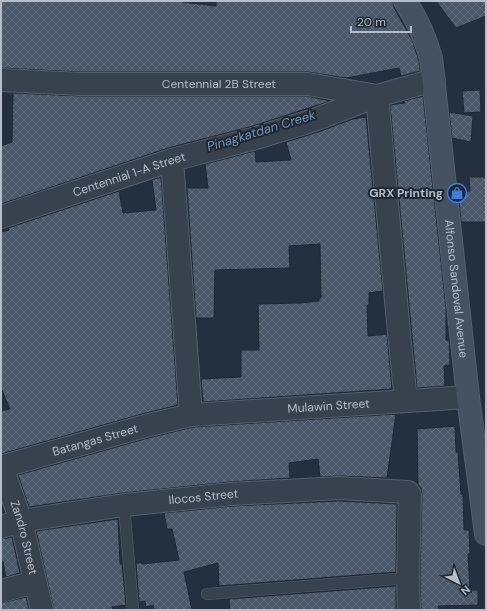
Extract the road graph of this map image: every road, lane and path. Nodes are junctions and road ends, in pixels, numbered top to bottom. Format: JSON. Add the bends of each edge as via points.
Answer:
{"nodes":[{"id":1,"x":405,"y":1,"type":"edge"},
{"id":2,"x":1,"y":80,"type":"edge"},
{"id":3,"x":434,"y":80,"type":"junction"},
{"id":4,"x":377,"y":96,"type":"junction"},
{"id":5,"x":172,"y":160,"type":"junction"},
{"id":6,"x":1,"y":217,"type":"edge"},
{"id":7,"x":468,"y":397,"type":"junction"},
{"id":8,"x":406,"y":402,"type":"junction"},
{"id":9,"x":191,"y":416,"type":"junction"},
{"id":10,"x":1,"y":467,"type":"edge"},
{"id":11,"x":483,"y":500,"type":"edge"},
{"id":12,"x":124,"y":505,"type":"junction"},
{"id":13,"x":11,"y":524,"type":"edge"},
{"id":14,"x":486,"y":534,"type":"edge"},
{"id":15,"x":408,"y":578,"type":"junction"},
{"id":16,"x":35,"y":582,"type":"junction"},
{"id":17,"x":1,"y":591,"type":"edge"},
{"id":18,"x":207,"y":594,"type":"dead end"},
{"id":19,"x":42,"y":610,"type":"edge"},
{"id":20,"x":133,"y":610,"type":"edge"},
{"id":21,"x":409,"y":610,"type":"edge"}],
"edges":[{"from":1,"to":3,"type":"main road","name":"Alfonso Sandoval Avenue","via":[[426,40]]},
{"from":2,"to":4,"type":"street","name":"Centennial 2B Street","via":[[81,84],[308,84]]},
{"from":3,"to":4,"type":"street","name":"Centennial 2B Street"},
{"from":3,"to":7,"type":"main road","name":"Alfonso Sandoval Avenue"},
{"from":4,"to":5,"type":"street","name":"Centennial 1-A Street","via":[[314,120]]},
{"from":4,"to":8,"type":"street"},
{"from":5,"to":6,"type":"street","name":"Centennial 1-A Street"},
{"from":5,"to":9,"type":"street"},
{"from":7,"to":8,"type":"street","name":"Mulawin Street"},
{"from":7,"to":11,"type":"main road","name":"Alfonso Sandoval Avenue"},
{"from":8,"to":9,"type":"street","name":"Mulawin Street"},
{"from":9,"to":10,"type":"street","name":"Batangas Street","via":[[145,426]]},
{"from":10,"to":13,"type":"street","name":"Zandro Street"},
{"from":11,"to":14,"type":"main road","name":"Alfonso Sandoval Avenue"},
{"from":12,"to":13,"type":"street","name":"Ilocos Street"},
{"from":12,"to":15,"type":"street","name":"Ilocos Street","via":[[312,489],[408,492]]},
{"from":12,"to":20,"type":"lane"},
{"from":13,"to":16,"type":"street","name":"Zandro Street"},
{"from":15,"to":18,"type":"lane"},
{"from":15,"to":21,"type":"street"},
{"from":16,"to":17,"type":"street"},
{"from":16,"to":19,"type":"street","name":"Zandro Street"}]}
